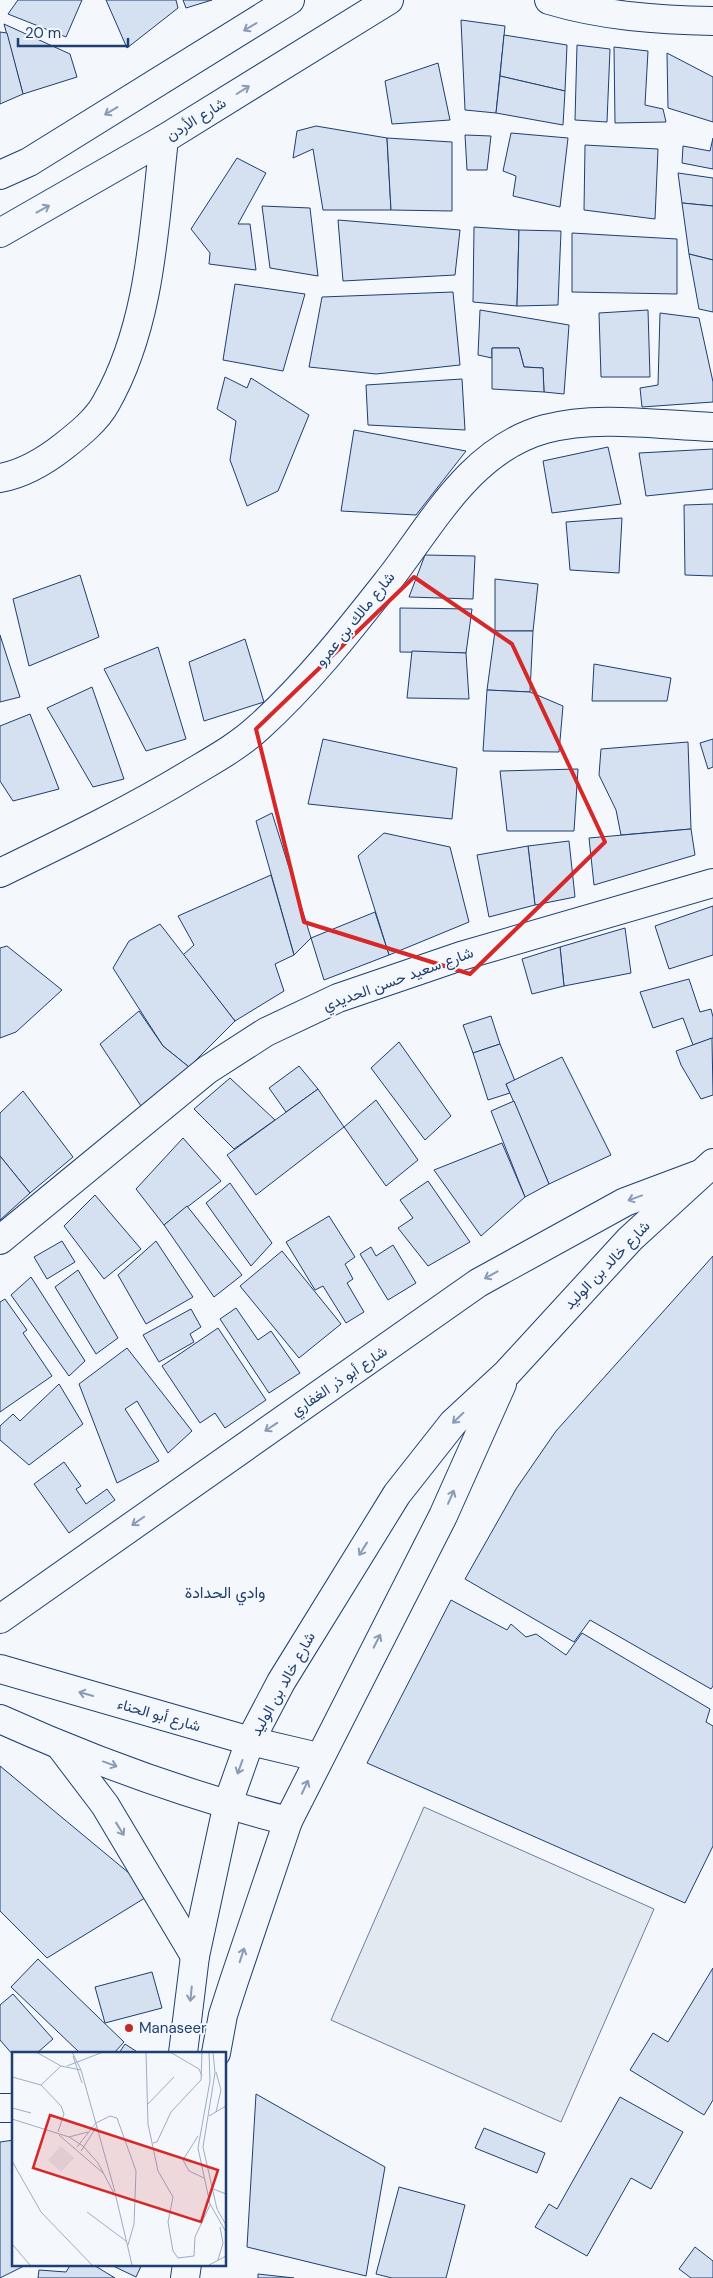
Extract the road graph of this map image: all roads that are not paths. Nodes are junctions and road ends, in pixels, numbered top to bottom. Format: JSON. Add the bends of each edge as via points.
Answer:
{"nodes":[{"id":1,"x":290,"y":0,"type":"edge"},
{"id":2,"x":389,"y":0,"type":"edge"},
{"id":3,"x":549,"y":0,"type":"edge"},
{"id":4,"x":713,"y":21,"type":"edge"},
{"id":5,"x":164,"y":139,"type":"junction"},
{"id":6,"x":0,"y":176,"type":"edge"},
{"id":7,"x":0,"y":233,"type":"edge"},
{"id":8,"x":713,"y":427,"type":"edge"},
{"id":9,"x":0,"y":478,"type":"edge"},
{"id":10,"x":0,"y":873,"type":"edge"},
{"id":11,"x":713,"y":883,"type":"edge"},
{"id":12,"x":705,"y":1169,"type":"edge"},
{"id":13,"x":0,"y":1240,"type":"edge"},
{"id":14,"x":507,"y":1373,"type":"junction"},
{"id":15,"x":0,"y":1619,"type":"edge"},
{"id":16,"x":0,"y":1669,"type":"edge"},
{"id":17,"x":0,"y":1719,"type":"edge"},
{"id":18,"x":250,"y":1741,"type":"junction"},
{"id":19,"x":61,"y":1746,"type":"junction"},
{"id":20,"x":318,"y":1757,"type":"junction"},
{"id":21,"x":228,"y":1803,"type":"junction"},
{"id":22,"x":288,"y":1821,"type":"junction"},
{"id":23,"x":195,"y":1956,"type":"junction"},
{"id":24,"x":183,"y":2052,"type":"edge"},
{"id":25,"x":216,"y":2052,"type":"edge"}],
"edges":[{"from":1,"to":6,"type":"main road","one_way":true,"via":[[28,162]]},
{"from":5,"to":2,"type":"main road","name":"شارع الأردن","one_way":true},
{"from":3,"to":4,"type":"main road","via":[[651,20]]},
{"from":7,"to":5,"type":"main road","name":"شارع الأردن","one_way":true},
{"from":5,"to":9,"type":"main road","via":[[149,276],[129,351],[106,405],[79,434],[51,456],[24,471]]},
{"from":8,"to":10,"type":"main road","name":"شارع مالك بن عمرو","via":[[584,422],[516,440],[490,456],[463,481],[390,578],[298,689],[258,729],[156,795]]},
{"from":11,"to":13,"type":"main road","name":"شارع سعيد حسن الحديدي","via":[[461,956],[338,998],[266,1032],[207,1070]]},
{"from":12,"to":14,"type":"main road","name":"شارع خالد بن الوليد","via":[[630,1239]]},
{"from":12,"to":15,"type":"main road","name":"شارع أبو ذر الغفاري","one_way":true,"via":[[625,1202],[478,1282]]},
{"from":14,"to":18,"type":"main road","name":"شارع خالد بن الوليد","one_way":true,"via":[[453,1423],[397,1494],[281,1682]]},
{"from":20,"to":14,"type":"main road","name":"شارع خالد بن الوليد","one_way":true,"via":[[443,1516]]},
{"from":18,"to":16,"type":"main road","name":"شارع أبو الحناء","one_way":true},
{"from":17,"to":19,"type":"main road"},
{"from":18,"to":20,"type":"main road","name":"شارع أبو الحناء"},
{"from":18,"to":21,"type":"main road","name":"شارع خالد بن الوليد","one_way":true},
{"from":19,"to":21,"type":"main road","one_way":true},
{"from":19,"to":23,"type":"main road","one_way":true,"via":[[104,1804]]},
{"from":22,"to":20,"type":"main road","name":"شارع خالد بن الوليد","one_way":true},
{"from":21,"to":22,"type":"main road"},
{"from":21,"to":23,"type":"main road","name":"شارع خالد بن الوليد"},
{"from":25,"to":22,"type":"main road","name":"شارع خالد بن الوليد","one_way":true,"via":[[231,1990]]},
{"from":23,"to":24,"type":"main road","name":"شارع خالد بن الوليد","one_way":true}]}
